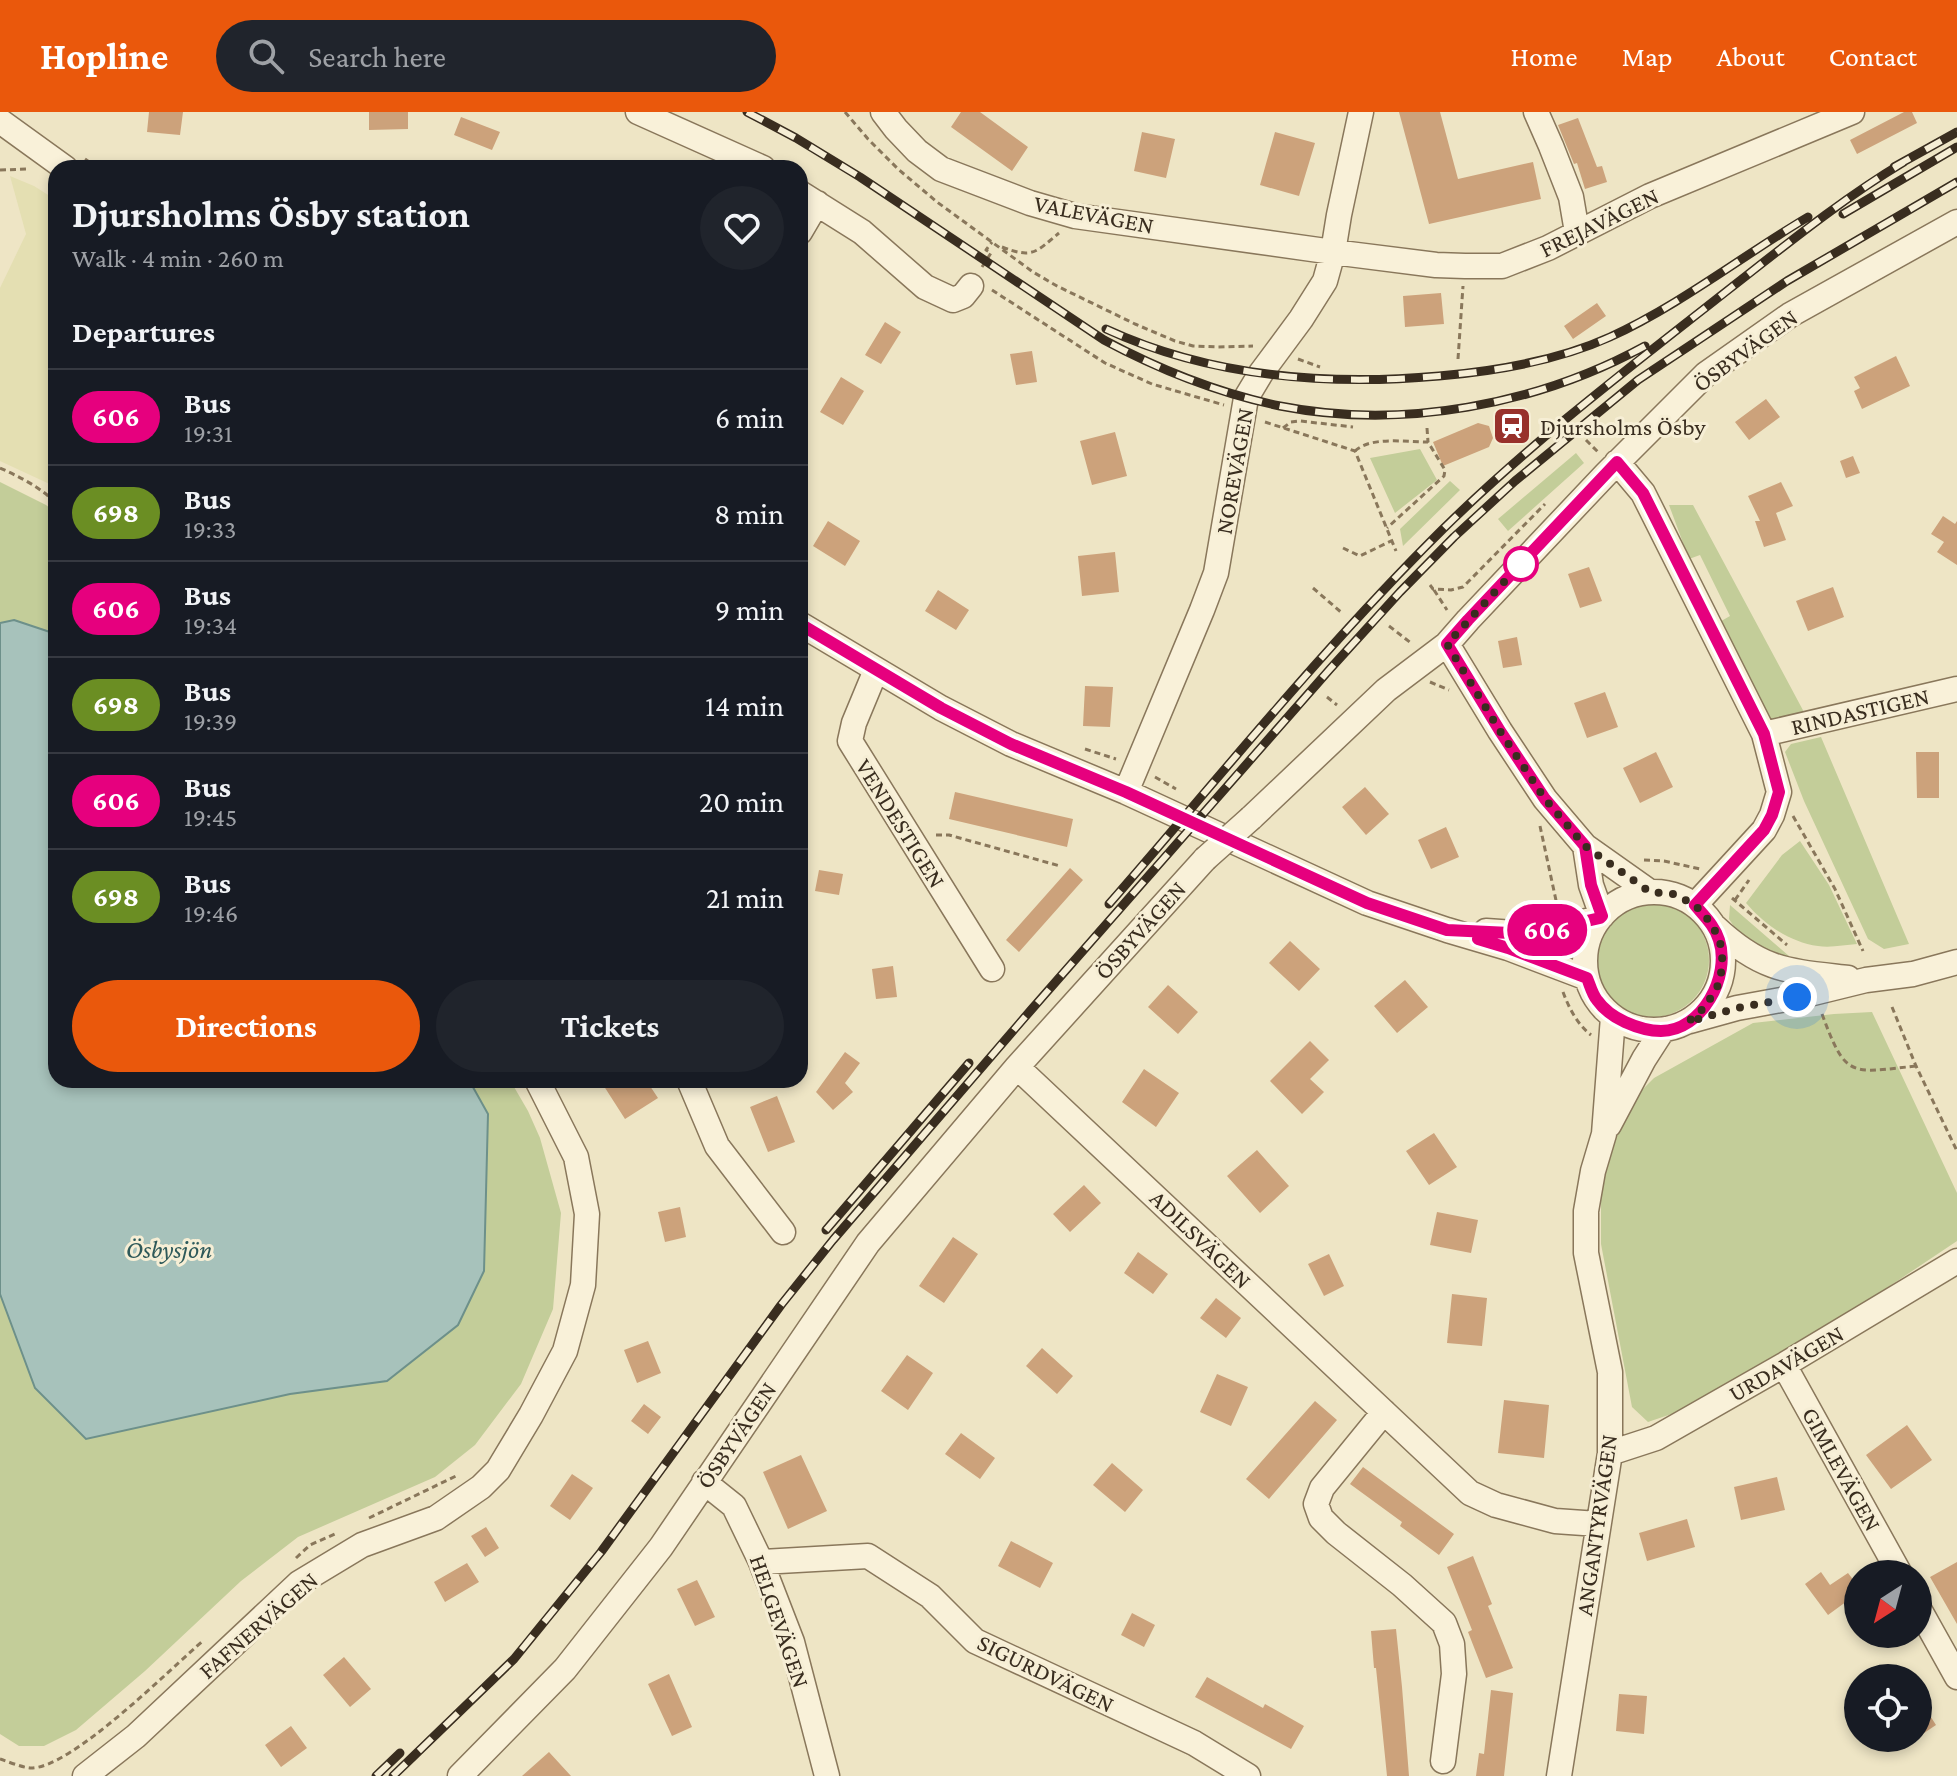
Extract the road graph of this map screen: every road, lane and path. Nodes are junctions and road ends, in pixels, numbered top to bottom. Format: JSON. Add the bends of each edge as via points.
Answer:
{"nodes":[{"id":1,"x":638,"y":112,"type":"edge"},
{"id":2,"x":845,"y":112,"type":"edge"},
{"id":3,"x":883,"y":112,"type":"edge"},
{"id":4,"x":1361,"y":112,"type":"edge"},
{"id":5,"x":1536,"y":112,"type":"edge"},
{"id":6,"x":1852,"y":112,"type":"edge"},
{"id":7,"x":11,"y":121,"type":"edge"},
{"id":8,"x":56,"y":160,"type":"edge"},
{"id":9,"x":737,"y":160,"type":"edge"},
{"id":10,"x":32,"y":169,"type":"dead end"},
{"id":11,"x":0,"y":170,"type":"edge"},
{"id":12,"x":808,"y":198,"type":"edge"},
{"id":13,"x":1075,"y":216,"type":"junction"},
{"id":14,"x":1957,"y":222,"type":"edge"},
{"id":15,"x":1577,"y":232,"type":"junction"},
{"id":16,"x":992,"y":242,"type":"junction"},
{"id":17,"x":1333,"y":252,"type":"junction"},
{"id":18,"x":991,"y":253,"type":"dead end"},
{"id":19,"x":1465,"y":266,"type":"junction"},
{"id":20,"x":979,"y":286,"type":"joint"},
{"id":21,"x":1277,"y":351,"type":"junction"},
{"id":22,"x":1458,"y":359,"type":"dead end"},
{"id":23,"x":1236,"y":410,"type":"junction"},
{"id":24,"x":1353,"y":427,"type":"dead end"},
{"id":25,"x":1283,"y":428,"type":"junction"},
{"id":26,"x":1427,"y":428,"type":"dead end"},
{"id":27,"x":1586,"y":440,"type":"dead end"},
{"id":28,"x":1428,"y":442,"type":"junction"},
{"id":29,"x":1355,"y":451,"type":"junction"},
{"id":30,"x":1610,"y":460,"type":"junction"},
{"id":31,"x":0,"y":468,"type":"edge"},
{"id":32,"x":48,"y":496,"type":"edge"},
{"id":33,"x":1553,"y":498,"type":"dead end"},
{"id":34,"x":1387,"y":528,"type":"junction"},
{"id":35,"x":1391,"y":541,"type":"junction"},
{"id":36,"x":1343,"y":548,"type":"dead end"},
{"id":37,"x":1396,"y":551,"type":"dead end"},
{"id":38,"x":1313,"y":588,"type":"dead end"},
{"id":39,"x":1342,"y":613,"type":"dead end"},
{"id":40,"x":1449,"y":613,"type":"dead end"},
{"id":41,"x":1389,"y":626,"type":"dead end"},
{"id":42,"x":808,"y":629,"type":"edge"},
{"id":43,"x":1436,"y":662,"type":"junction"},
{"id":44,"x":876,"y":670,"type":"junction"},
{"id":45,"x":1957,"y":689,"type":"edge"},
{"id":46,"x":1452,"y":692,"type":"dead end"},
{"id":47,"x":1764,"y":734,"type":"junction"},
{"id":48,"x":1081,"y":748,"type":"dead end"},
{"id":49,"x":1137,"y":766,"type":"junction"},
{"id":50,"x":1126,"y":792,"type":"junction"},
{"id":51,"x":1187,"y":795,"type":"dead end"},
{"id":52,"x":1538,"y":820,"type":"dead end"},
{"id":53,"x":909,"y":836,"type":"junction"},
{"id":54,"x":1585,"y":846,"type":"junction"},
{"id":55,"x":1060,"y":866,"type":"dead end"},
{"id":56,"x":1619,"y":869,"type":"junction"},
{"id":57,"x":1717,"y":883,"type":"junction"},
{"id":58,"x":1650,"y":892,"type":"junction"},
{"id":59,"x":1550,"y":912,"type":"dead end"},
{"id":60,"x":1703,"y":914,"type":"junction"},
{"id":61,"x":1601,"y":917,"type":"junction"},
{"id":62,"x":1447,"y":930,"type":"junction"},
{"id":63,"x":1787,"y":946,"type":"dead end"},
{"id":64,"x":1957,"y":962,"type":"edge"},
{"id":65,"x":992,"y":969,"type":"dead end"},
{"id":66,"x":1587,"y":978,"type":"junction"},
{"id":67,"x":1866,"y":980,"type":"junction"},
{"id":68,"x":1819,"y":1007,"type":"dead end"},
{"id":69,"x":1892,"y":1007,"type":"dead end"},
{"id":70,"x":1613,"y":1017,"type":"junction"},
{"id":71,"x":1688,"y":1022,"type":"junction"},
{"id":72,"x":1662,"y":1031,"type":"junction"},
{"id":73,"x":1916,"y":1066,"type":"junction"},
{"id":74,"x":1017,"y":1067,"type":"junction"},
{"id":75,"x":541,"y":1088,"type":"edge"},
{"id":76,"x":692,"y":1088,"type":"edge"},
{"id":77,"x":1604,"y":1134,"type":"junction"},
{"id":78,"x":1957,"y":1151,"type":"edge"},
{"id":79,"x":783,"y":1232,"type":"dead end"},
{"id":80,"x":1957,"y":1261,"type":"edge"},
{"id":81,"x":1784,"y":1365,"type":"junction"},
{"id":82,"x":1384,"y":1412,"type":"junction"},
{"id":83,"x":1610,"y":1453,"type":"junction"},
{"id":84,"x":466,"y":1471,"type":"dead end"},
{"id":85,"x":704,"y":1482,"type":"junction"},
{"id":86,"x":365,"y":1519,"type":"dead end"},
{"id":87,"x":1598,"y":1524,"type":"junction"},
{"id":88,"x":338,"y":1532,"type":"dead end"},
{"id":89,"x":1892,"y":1560,"type":"edge"},
{"id":90,"x":761,"y":1562,"type":"junction"},
{"id":91,"x":290,"y":1564,"type":"dead end"},
{"id":92,"x":1932,"y":1632,"type":"edge"},
{"id":93,"x":206,"y":1638,"type":"dead end"},
{"id":94,"x":1957,"y":1677,"type":"edge"},
{"id":95,"x":0,"y":1759,"type":"edge"},
{"id":96,"x":1443,"y":1761,"type":"dead end"},
{"id":97,"x":31,"y":1768,"type":"junction"},
{"id":98,"x":32,"y":1776,"type":"edge"},
{"id":99,"x":85,"y":1776,"type":"edge"},
{"id":100,"x":460,"y":1776,"type":"edge"},
{"id":101,"x":827,"y":1776,"type":"edge"},
{"id":102,"x":1248,"y":1776,"type":"edge"},
{"id":103,"x":1559,"y":1776,"type":"edge"}],
"edges":[{"from":1,"to":9,"type":"street"},
{"from":2,"to":16,"type":"path","via":[[898,169]]},
{"from":3,"to":13,"type":"street","name":"VALEVÄGEN","via":[[941,169]]},
{"from":4,"to":17,"type":"street","name":"NOREVÄGEN"},
{"from":5,"to":15,"type":"street","via":[[1571,197]]},
{"from":6,"to":15,"type":"street","name":"FREJAVÄGEN"},
{"from":7,"to":8,"type":"street"},
{"from":10,"to":11,"type":"path"},
{"from":12,"to":20,"type":"street","via":[[862,232],[925,287],[953,300]]},
{"from":13,"to":16,"type":"path","via":[[1036,251],[1026,254]]},
{"from":13,"to":17,"type":"street","name":"VALEVÄGEN"},
{"from":14,"to":30,"type":"street","name":"ÖSBYVÄGEN","via":[[1790,315],[1706,374]]},
{"from":15,"to":19,"type":"street","name":"FREJAVÄGEN","via":[[1502,266]]},
{"from":16,"to":18,"type":"path","via":[[986,250]]},
{"from":16,"to":21,"type":"path","via":[[1057,286],[1175,341]]},
{"from":17,"to":19,"type":"street","name":"FREJAVÄGEN"},
{"from":17,"to":21,"type":"street","name":"NOREVÄGEN","via":[[1325,281]]},
{"from":19,"to":22,"type":"path"},
{"from":20,"to":23,"type":"path","via":[[1105,363]]},
{"from":21,"to":23,"type":"street","name":"NOREVÄGEN"},
{"from":23,"to":25,"type":"path"},
{"from":23,"to":49,"type":"street","name":"NOREVÄGEN","via":[[1216,573]]},
{"from":24,"to":25,"type":"path","via":[[1300,421]]},
{"from":25,"to":29,"type":"path"},
{"from":26,"to":28,"type":"path"},
{"from":27,"to":30,"type":"path"},
{"from":28,"to":29,"type":"path","via":[[1381,442]]},
{"from":28,"to":34,"type":"path","via":[[1444,476]]},
{"from":29,"to":34,"type":"path"},
{"from":30,"to":43,"type":"street","name":"ÖSBYVÄGEN"},
{"from":30,"to":47,"type":"street","via":[[1643,493]]},
{"from":31,"to":32,"type":"path"},
{"from":33,"to":40,"type":"path","via":[[1463,587],[1431,587]]},
{"from":34,"to":35,"type":"path"},
{"from":35,"to":36,"type":"path","via":[[1360,556]]},
{"from":35,"to":37,"type":"path"},
{"from":38,"to":39,"type":"path"},
{"from":41,"to":43,"type":"path"},
{"from":42,"to":44,"type":"street"},
{"from":43,"to":46,"type":"path"},
{"from":43,"to":54,"type":"street","via":[[1500,731],[1545,799]]},
{"from":43,"to":74,"type":"street","name":"ÖSBYVÄGEN","bridge":true,"via":[[1386,690],[1205,859]]},
{"from":44,"to":50,"type":"street","via":[[1011,744]]},
{"from":44,"to":53,"type":"street","name":"VENDESTIGEN","via":[[850,741]]},
{"from":45,"to":47,"type":"street","name":"RINDASTIGEN"},
{"from":47,"to":57,"type":"street","via":[[1779,792],[1772,815]]},
{"from":48,"to":49,"type":"path"},
{"from":49,"to":50,"type":"street","name":"NOREVÄGEN"},
{"from":49,"to":51,"type":"path"},
{"from":50,"to":62,"type":"street","via":[[1367,903]]},
{"from":52,"to":59,"type":"path","via":[[1557,907]]},
{"from":53,"to":55,"type":"path","via":[[949,835]]},
{"from":53,"to":65,"type":"street","name":"VENDESTIGEN"},
{"from":54,"to":56,"type":"street"},
{"from":54,"to":61,"type":"street"},
{"from":56,"to":57,"type":"path","via":[[1637,860],[1664,861],[1697,867]]},
{"from":56,"to":58,"type":"street"},
{"from":57,"to":60,"type":"street"},
{"from":57,"to":63,"type":"path"},
{"from":58,"to":60,"type":"street","via":[[1674,894]]},
{"from":58,"to":61,"type":"street","via":[[1629,896]]},
{"from":60,"to":67,"type":"street","via":[[1736,947],[1765,964]]},
{"from":60,"to":71,"type":"street","via":[[1720,941],[1723,965],[1717,988]]},
{"from":61,"to":62,"type":"street","via":[[1529,934]]},
{"from":61,"to":66,"type":"street","via":[[1585,950]]},
{"from":62,"to":66,"type":"street"},
{"from":64,"to":67,"type":"street"},
{"from":66,"to":70,"type":"street","via":[[1596,999]]},
{"from":67,"to":71,"type":"street"},
{"from":68,"to":73,"type":"path","via":[[1844,1062],[1862,1071]]},
{"from":69,"to":73,"type":"path"},
{"from":70,"to":72,"type":"street"},
{"from":70,"to":77,"type":"street","name":"ANGANTYRVÄGEN"},
{"from":71,"to":72,"type":"street"},
{"from":72,"to":77,"type":"street","name":"ANGANTYRVÄGEN"},
{"from":73,"to":78,"type":"path"},
{"from":74,"to":82,"type":"street","name":"ADILSVÄGEN"},
{"from":74,"to":85,"type":"street","name":"ÖSBYVÄGEN","via":[[868,1243]]},
{"from":75,"to":99,"type":"street","name":"FAFNERVÄGEN","via":[[576,1157],[587,1214],[583,1285],[565,1351],[498,1470],[436,1518],[362,1545],[299,1583],[136,1736]]},
{"from":76,"to":79,"type":"street","via":[[717,1146]]},
{"from":77,"to":83,"type":"street","name":"ANGANTYRVÄGEN","via":[[1586,1211],[1586,1253],[1610,1372]]},
{"from":80,"to":81,"type":"street","name":"URDAVÄGEN"},
{"from":81,"to":83,"type":"street","name":"URDAVÄGEN","via":[[1656,1438]]},
{"from":81,"to":89,"type":"street","name":"GIMLEVÄGEN"},
{"from":82,"to":87,"type":"street","name":"ADILSVÄGEN","via":[[1470,1493],[1555,1521]]},
{"from":82,"to":96,"type":"street","via":[[1322,1488],[1316,1504],[1336,1533],[1444,1623],[1454,1674]]},
{"from":83,"to":87,"type":"street","name":"ANGANTYRVÄGEN"},
{"from":84,"to":86,"type":"path"},
{"from":85,"to":90,"type":"street","name":"HELGEVÄGEN","via":[[734,1506]]},
{"from":85,"to":100,"type":"street","name":"ÖSBYVÄGEN","via":[[661,1547],[565,1669]]},
{"from":87,"to":103,"type":"street","name":"ANGANTYRVÄGEN"},
{"from":88,"to":91,"type":"path","via":[[310,1545]]},
{"from":90,"to":101,"type":"street","name":"HELGEVÄGEN","via":[[792,1642]]},
{"from":90,"to":102,"type":"street","name":"SIGURDVÄGEN","via":[[868,1556],[930,1596],[975,1641],[1194,1743]]},
{"from":92,"to":94,"type":"street"},
{"from":93,"to":97,"type":"path","via":[[112,1722],[59,1760]]},
{"from":95,"to":97,"type":"path"},
{"from":97,"to":98,"type":"path"}]}
